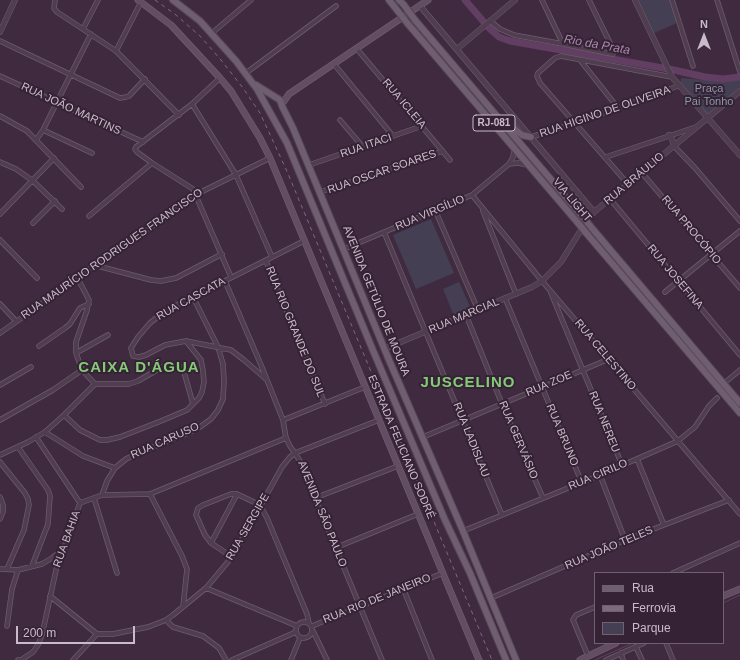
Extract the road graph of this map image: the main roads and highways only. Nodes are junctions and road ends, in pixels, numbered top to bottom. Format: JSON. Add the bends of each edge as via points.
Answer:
{"nodes":[{"id":1,"x":173,"y":0,"type":"edge"},
{"id":2,"x":389,"y":0,"type":"edge"},
{"id":3,"x":399,"y":0,"type":"edge"},
{"id":4,"x":428,"y":0,"type":"edge"},
{"id":5,"x":139,"y":1,"type":"edge"},
{"id":6,"x":253,"y":83,"type":"junction"},
{"id":7,"x":289,"y":94,"type":"junction"},
{"id":8,"x":276,"y":97,"type":"junction"},
{"id":9,"x":266,"y":105,"type":"junction"},
{"id":10,"x":282,"y":105,"type":"junction"},
{"id":11,"x":270,"y":111,"type":"junction"},
{"id":12,"x":495,"y":114,"type":"junction"},
{"id":13,"x":531,"y":137,"type":"road end"},
{"id":14,"x":740,"y":403,"type":"edge"},
{"id":15,"x":740,"y":414,"type":"edge"},
{"id":16,"x":429,"y":480,"type":"junction"},
{"id":17,"x":445,"y":489,"type":"junction"},
{"id":18,"x":445,"y":520,"type":"junction"},
{"id":19,"x":463,"y":531,"type":"junction"},
{"id":20,"x":740,"y":589,"type":"edge"},
{"id":21,"x":724,"y":596,"type":"edge"},
{"id":22,"x":614,"y":644,"type":"edge"},
{"id":23,"x":515,"y":658,"type":"edge"},
{"id":24,"x":479,"y":660,"type":"edge"},
{"id":25,"x":506,"y":660,"type":"edge"},
{"id":26,"x":580,"y":660,"type":"edge"}],
"edges":[{"from":1,"to":6,"type":"main road","via":[[212,33]]},
{"from":2,"to":15,"type":"main road","name":"VIA LIGHT","number":"RJ-081","bridge":true},
{"from":3,"to":12,"type":"main road","name":"VIA LIGHT","number":"RJ-081","bridge":true},
{"from":4,"to":7,"type":"main road"},
{"from":5,"to":24,"type":"main road","name":"ESTRADA FELICIANO SODRÉ","via":[[171,25],[220,78],[260,138]]},
{"from":6,"to":8,"type":"main road"},
{"from":6,"to":9,"type":"main road"},
{"from":7,"to":8,"type":"main road"},
{"from":7,"to":10,"type":"main road"},
{"from":8,"to":9,"type":"main road","via":[[269,99]]},
{"from":8,"to":10,"type":"main road"},
{"from":9,"to":11,"type":"main road"},
{"from":10,"to":11,"type":"main road","via":[[277,112]]},
{"from":10,"to":17,"type":"main road","name":"AVENIDA GETÚLIO DE MOURA"},
{"from":11,"to":16,"type":"main road","name":"AVENIDA GETÚLIO DE MOURA","via":[[287,143]]},
{"from":12,"to":13,"type":"main road","via":[[520,133]]},
{"from":12,"to":14,"type":"main road","name":"VIA LIGHT","number":"RJ-081","bridge":true},
{"from":16,"to":17,"type":"main road","via":[[446,505],[448,501]]},
{"from":16,"to":18,"type":"main road","name":"AVENIDA GETÚLIO DE MOURA"},
{"from":17,"to":19,"type":"main road","name":"AVENIDA GETÚLIO DE MOURA"},
{"from":18,"to":19,"type":"main road","via":[[448,514],[452,514]]},
{"from":18,"to":25,"type":"main road","name":"AVENIDA GETÚLIO DE MOURA"},
{"from":19,"to":23,"type":"main road","name":"AVENIDA GETÚLIO DE MOURA"},
{"from":20,"to":21,"type":"main road"},
{"from":22,"to":26,"type":"main road"},
{"from":23,"to":25,"type":"main road"}]}
